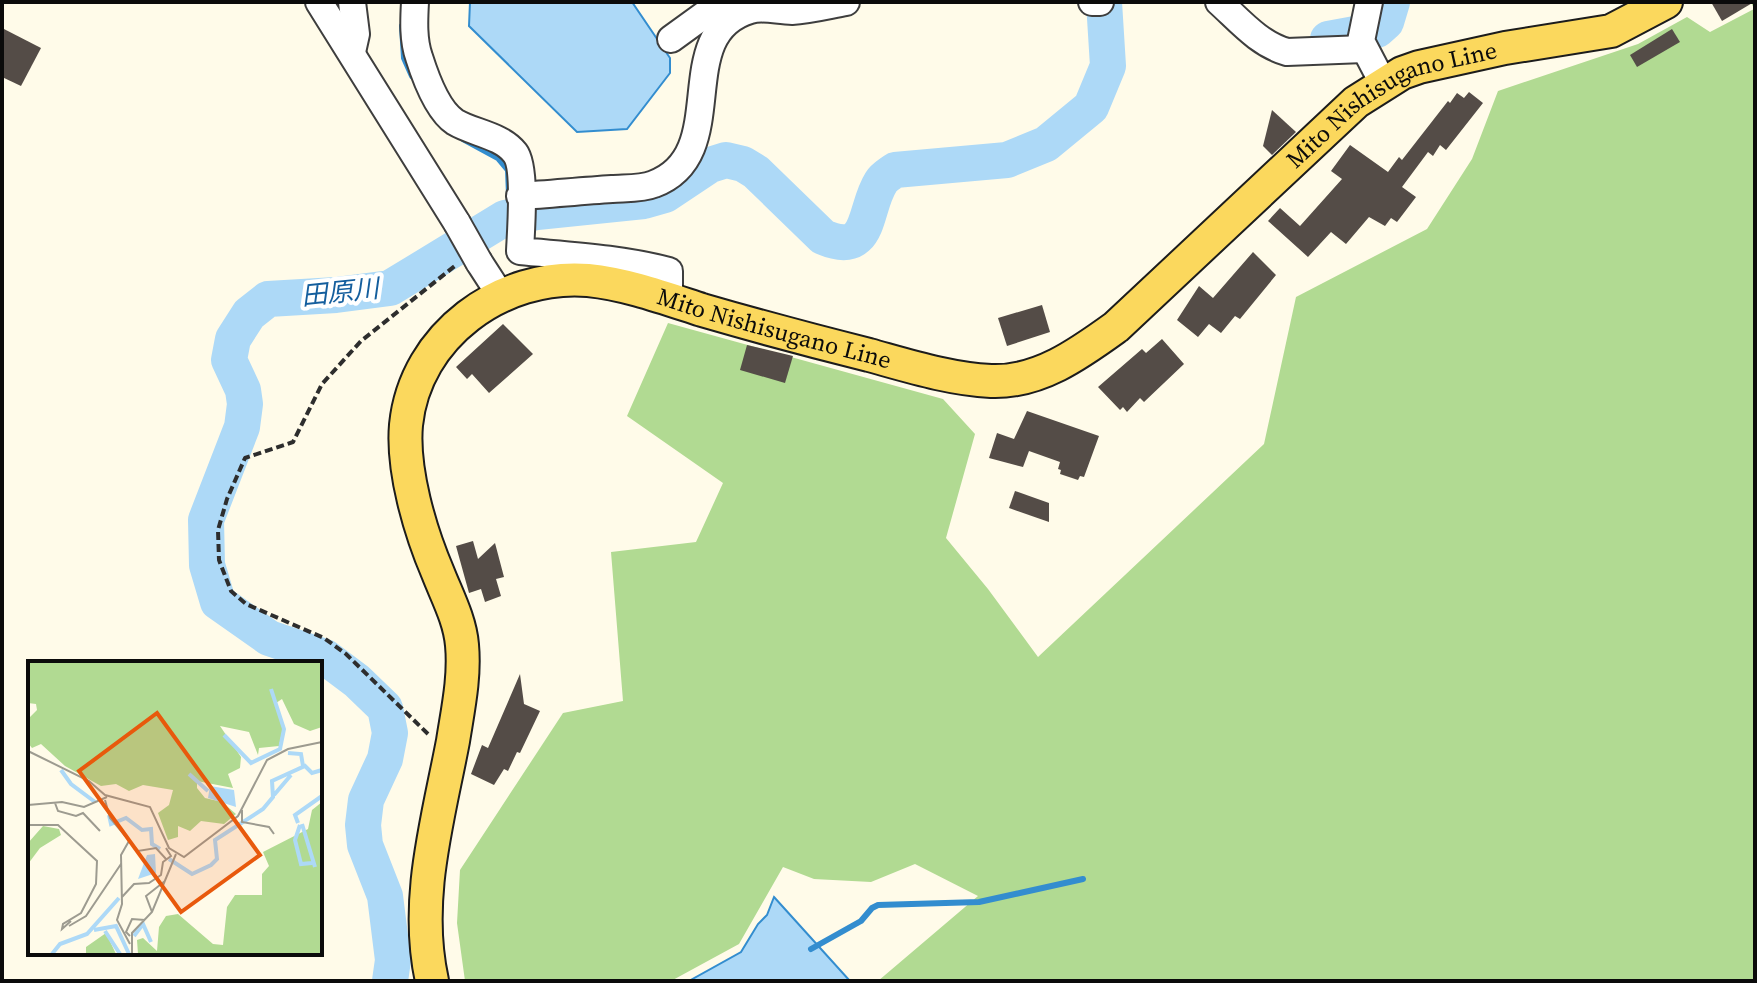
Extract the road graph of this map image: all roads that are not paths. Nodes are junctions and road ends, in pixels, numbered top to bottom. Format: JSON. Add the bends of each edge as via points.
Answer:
{"nodes":[{"id":1,"x":319,"y":2,"type":"edge"},
{"id":2,"x":352,"y":2,"type":"edge"},
{"id":3,"x":415,"y":2,"type":"edge"},
{"id":4,"x":722,"y":2,"type":"edge"},
{"id":5,"x":846,"y":2,"type":"edge"},
{"id":6,"x":1219,"y":2,"type":"edge"},
{"id":7,"x":1369,"y":2,"type":"edge"},
{"id":8,"x":1666,"y":2,"type":"edge"},
{"id":9,"x":671,"y":39,"type":"dead end"},
{"id":10,"x":1363,"y":40,"type":"junction"},
{"id":11,"x":352,"y":52,"type":"junction"},
{"id":12,"x":1384,"y":85,"type":"junction"},
{"id":13,"x":520,"y":207,"type":"junction"},
{"id":14,"x":501,"y":296,"type":"junction"},
{"id":15,"x":669,"y":300,"type":"junction"},
{"id":16,"x":432,"y":981,"type":"edge"}],
"edges":[{"from":1,"to":11,"type":"street"},
{"from":2,"to":11,"type":"street"},
{"from":3,"to":13,"type":"street","via":[[418,56],[438,101],[452,120],[516,154]]},
{"from":4,"to":9,"type":"street"},
{"from":5,"to":13,"type":"street","via":[[792,11],[750,10],[728,21],[713,37],[706,62],[694,143],[684,165],[672,175],[651,185]]},
{"from":6,"to":10,"type":"street","via":[[1258,38],[1287,52]]},
{"from":7,"to":10,"type":"street"},
{"from":8,"to":12,"type":"main road","name":"Mito Nishisugano Line","via":[[1611,31],[1419,67]]},
{"from":10,"to":12,"type":"street"},
{"from":11,"to":14,"type":"street","bridge":true,"via":[[457,223],[468,263]]},
{"from":12,"to":15,"type":"main road","name":"Mito Nishisugano Line","via":[[1356,102],[1116,327],[1072,359],[1038,373],[994,381],[935,372]]},
{"from":13,"to":15,"type":"street","via":[[520,251],[631,261],[669,271]]},
{"from":14,"to":15,"type":"main road","name":"Mito Nishisugano Line","via":[[566,280],[610,284]]},
{"from":14,"to":16,"type":"main road","name":"Mito Nishisugano Line","via":[[476,309],[436,348],[416,387],[406,424],[406,467],[462,643],[462,691],[426,882]]}]}
